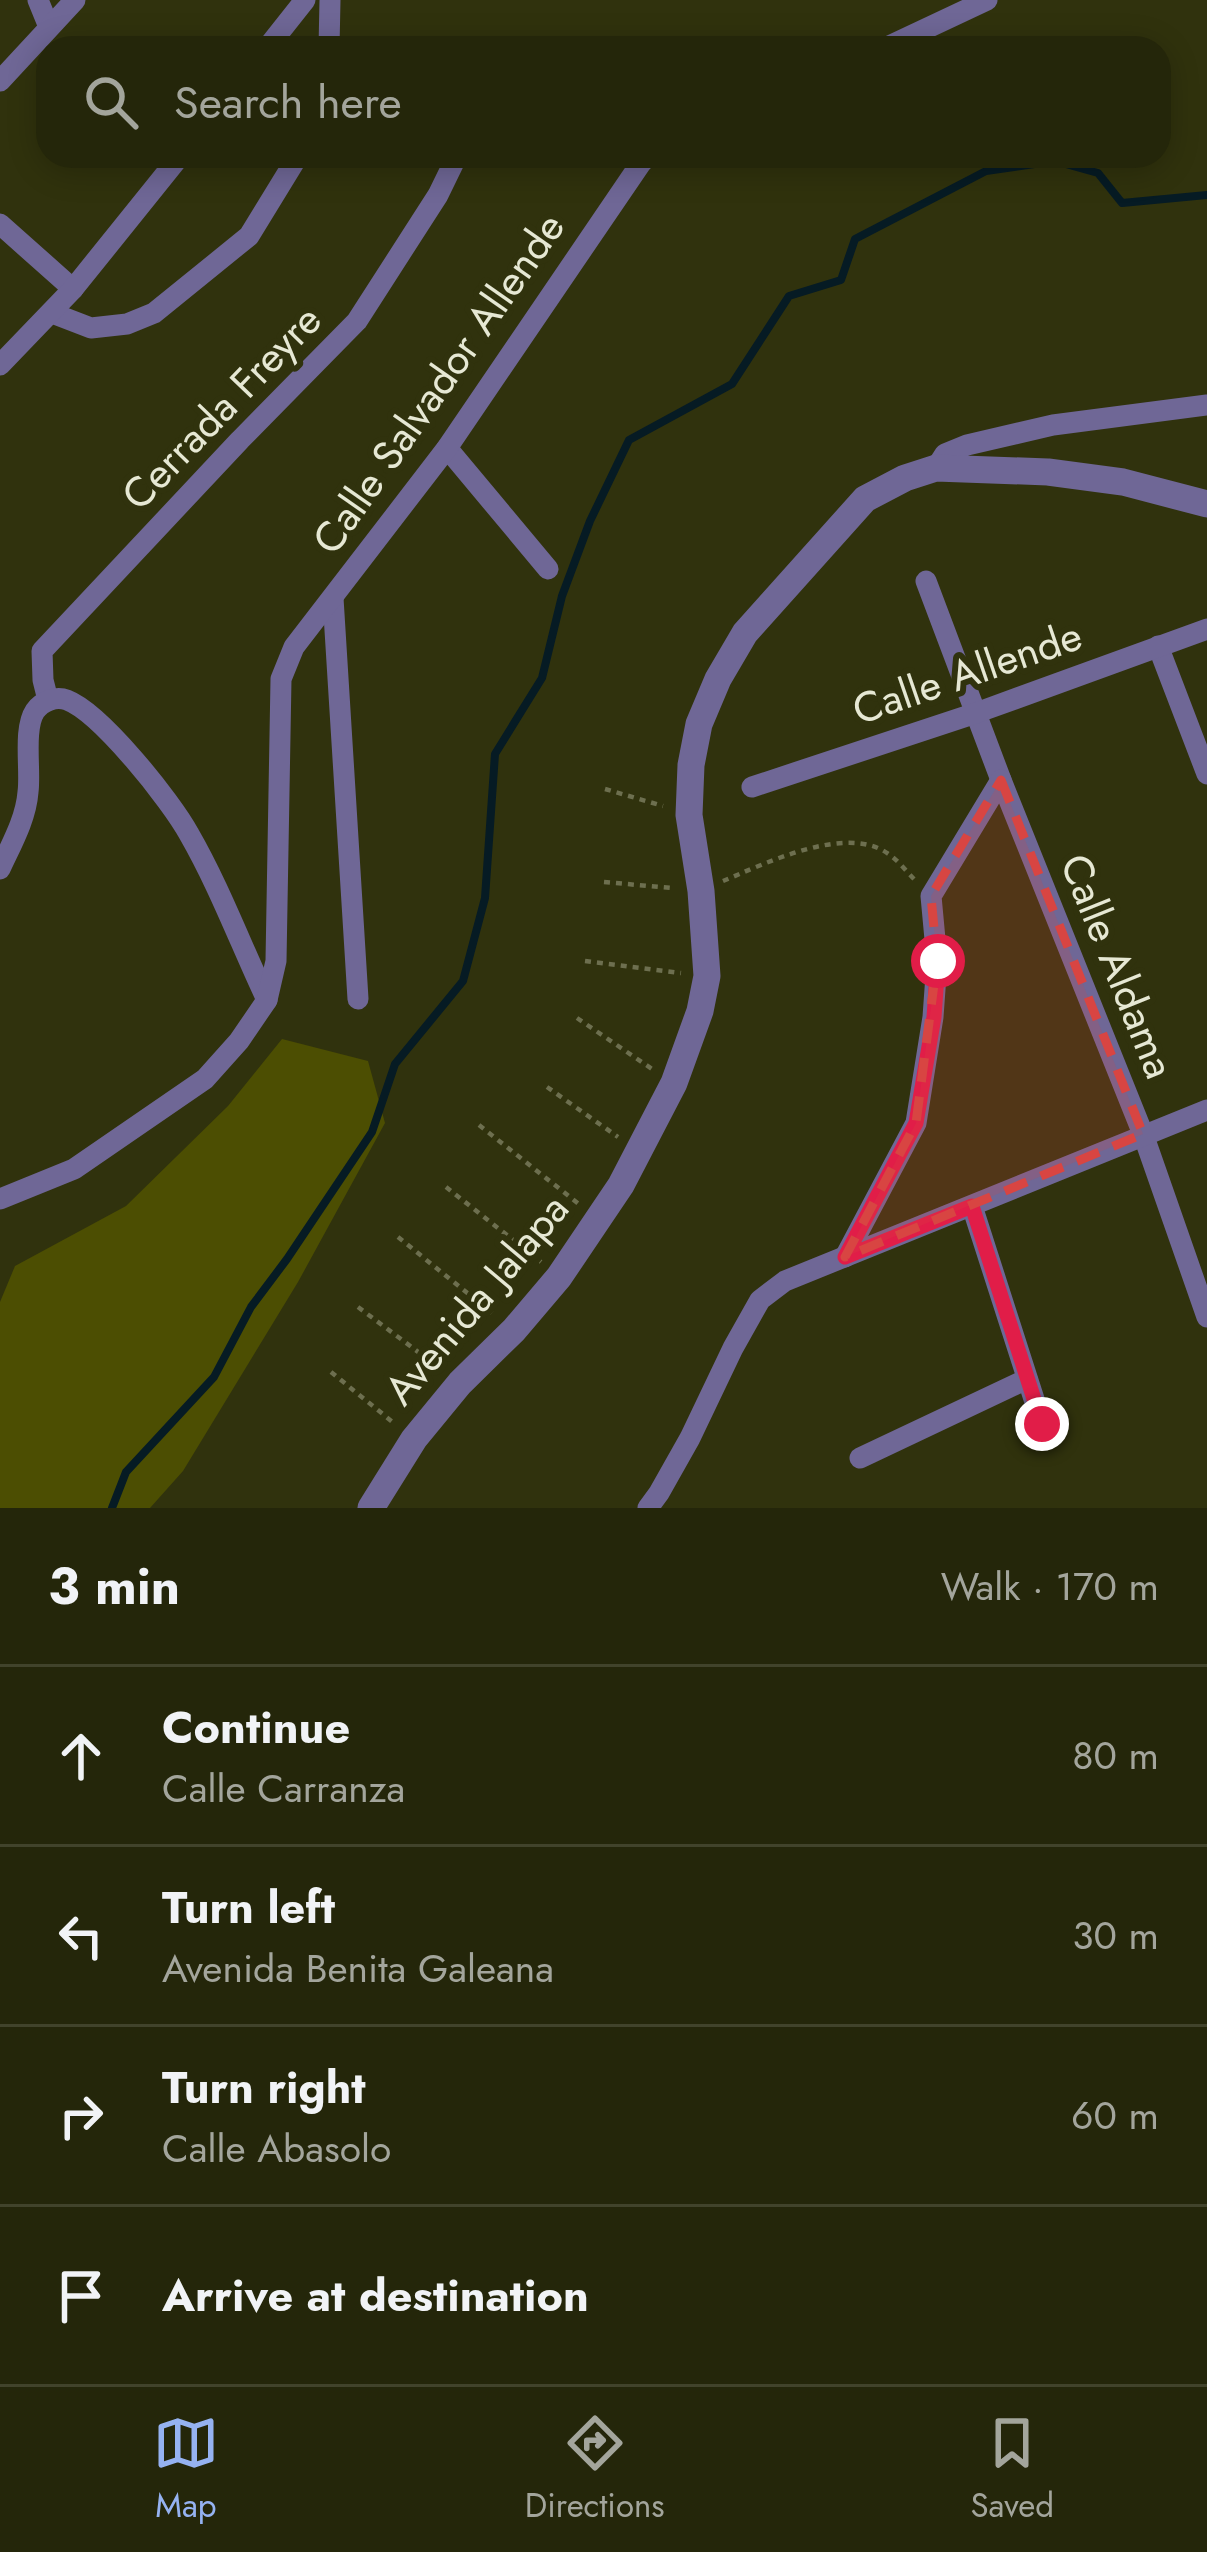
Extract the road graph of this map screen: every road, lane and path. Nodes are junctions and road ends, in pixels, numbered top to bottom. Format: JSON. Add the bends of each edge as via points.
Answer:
{"nodes":[{"id":1,"x":38,"y":0,"type":"edge"},
{"id":2,"x":75,"y":0,"type":"edge"},
{"id":3,"x":305,"y":0,"type":"edge"},
{"id":4,"x":330,"y":0,"type":"edge"},
{"id":5,"x":987,"y":0,"type":"edge"},
{"id":6,"x":49,"y":26,"type":"junction"},
{"id":7,"x":40,"y":36,"type":"edge"},
{"id":8,"x":276,"y":36,"type":"edge"},
{"id":9,"x":329,"y":36,"type":"edge"},
{"id":10,"x":910,"y":36,"type":"edge"},
{"id":11,"x":36,"y":41,"type":"edge"},
{"id":12,"x":0,"y":81,"type":"edge"},
{"id":13,"x":170,"y":168,"type":"edge"},
{"id":14,"x":291,"y":168,"type":"edge"},
{"id":15,"x":452,"y":168,"type":"edge"},
{"id":16,"x":638,"y":168,"type":"edge"},
{"id":17,"x":0,"y":224,"type":"edge"},
{"id":18,"x":73,"y":289,"type":"junction"},
{"id":19,"x":52,"y":313,"type":"junction"},
{"id":20,"x":0,"y":365,"type":"edge"},
{"id":21,"x":1207,"y":406,"type":"edge"},
{"id":22,"x":447,"y":448,"type":"junction"},
{"id":23,"x":936,"y":468,"type":"junction"},
{"id":24,"x":1207,"y":503,"type":"edge"},
{"id":25,"x":548,"y":569,"type":"dead end"},
{"id":26,"x":926,"y":581,"type":"dead end"},
{"id":27,"x":333,"y":598,"type":"junction"},
{"id":28,"x":1207,"y":628,"type":"edge"},
{"id":29,"x":1158,"y":646,"type":"junction"},
{"id":30,"x":48,"y":700,"type":"junction"},
{"id":31,"x":976,"y":713,"type":"junction"},
{"id":32,"x":1207,"y":774,"type":"edge"},
{"id":33,"x":1001,"y":780,"type":"junction"},
{"id":34,"x":752,"y":787,"type":"dead end"},
{"id":35,"x":605,"y":788,"type":"dead end"},
{"id":36,"x":689,"y":814,"type":"junction"},
{"id":37,"x":0,"y":869,"type":"edge"},
{"id":38,"x":604,"y":882,"type":"dead end"},
{"id":39,"x":700,"y":891,"type":"junction"},
{"id":40,"x":931,"y":896,"type":"junction"},
{"id":41,"x":585,"y":962,"type":"dead end"},
{"id":42,"x":707,"y":976,"type":"junction"},
{"id":43,"x":358,"y":999,"type":"dead end"},
{"id":44,"x":267,"y":1000,"type":"junction"},
{"id":45,"x":578,"y":1018,"type":"dead end"},
{"id":46,"x":674,"y":1083,"type":"junction"},
{"id":47,"x":548,"y":1087,"type":"dead end"},
{"id":48,"x":1207,"y":1110,"type":"edge"},
{"id":49,"x":479,"y":1125,"type":"dead end"},
{"id":50,"x":1144,"y":1135,"type":"junction"},
{"id":51,"x":638,"y":1151,"type":"junction"},
{"id":52,"x":446,"y":1187,"type":"dead end"},
{"id":53,"x":0,"y":1199,"type":"edge"},
{"id":54,"x":972,"y":1206,"type":"junction"},
{"id":55,"x":598,"y":1220,"type":"junction"},
{"id":56,"x":398,"y":1238,"type":"dead end"},
{"id":57,"x":845,"y":1257,"type":"junction"},
{"id":58,"x":560,"y":1277,"type":"junction"},
{"id":59,"x":358,"y":1306,"type":"dead end"},
{"id":60,"x":1207,"y":1317,"type":"edge"},
{"id":61,"x":514,"y":1330,"type":"junction"},
{"id":62,"x":331,"y":1372,"type":"dead end"},
{"id":63,"x":1027,"y":1379,"type":"junction"},
{"id":64,"x":460,"y":1384,"type":"junction"},
{"id":65,"x":1042,"y":1424,"type":"dead end"},
{"id":66,"x":414,"y":1439,"type":"junction"},
{"id":67,"x":860,"y":1458,"type":"dead end"},
{"id":68,"x":371,"y":1508,"type":"edge"},
{"id":69,"x":647,"y":1508,"type":"edge"}],
"edges":[{"from":1,"to":6,"type":"street"},
{"from":2,"to":6,"type":"street"},
{"from":3,"to":8,"type":"street"},
{"from":4,"to":9,"type":"street"},
{"from":5,"to":10,"type":"street"},
{"from":6,"to":7,"type":"street"},
{"from":11,"to":12,"type":"street"},
{"from":13,"to":18,"type":"street"},
{"from":14,"to":19,"type":"street","via":[[249,236],[154,313],[91,328]]},
{"from":15,"to":30,"type":"street","name":"Cerrada Freyre","via":[[357,321],[42,651]]},
{"from":16,"to":22,"type":"street","name":"Calle Salvador Allende"},
{"from":17,"to":18,"type":"street"},
{"from":18,"to":19,"type":"street"},
{"from":19,"to":20,"type":"street"},
{"from":21,"to":23,"type":"street","via":[[1053,425],[967,445]]},
{"from":22,"to":25,"type":"street"},
{"from":22,"to":27,"type":"street","name":"Calle Salvador Allende"},
{"from":23,"to":24,"type":"street","via":[[1048,472]]},
{"from":23,"to":36,"type":"street","name":"Avenida Jalapa","via":[[865,499],[745,634],[699,724]]},
{"from":26,"to":31,"type":"street","name":"Calle Aldama"},
{"from":27,"to":43,"type":"street"},
{"from":27,"to":44,"type":"street","name":"Calle Salvador Allende","via":[[294,647],[281,679],[277,941]]},
{"from":28,"to":29,"type":"street","name":"Calle Allende"},
{"from":29,"to":31,"type":"street","name":"Calle Allende"},
{"from":29,"to":32,"type":"street"},
{"from":30,"to":37,"type":"street","via":[[33,712],[28,796]]},
{"from":30,"to":44,"type":"street","via":[[65,699],[103,726],[172,805]]},
{"from":31,"to":33,"type":"street","name":"Calle Aldama"},
{"from":31,"to":34,"type":"street","name":"Calle Allende"},
{"from":33,"to":40,"type":"street"},
{"from":33,"to":50,"type":"street","name":"Calle Aldama"},
{"from":35,"to":36,"type":"path"},
{"from":36,"to":39,"type":"street","name":"Avenida Jalapa"},
{"from":38,"to":39,"type":"path"},
{"from":39,"to":40,"type":"path","via":[[786,854],[854,842],[885,851]]},
{"from":39,"to":42,"type":"street","name":"Avenida Jalapa"},
{"from":40,"to":57,"type":"street","via":[[938,961],[916,1123]]},
{"from":41,"to":42,"type":"path"},
{"from":42,"to":46,"type":"street","name":"Avenida Jalapa"},
{"from":44,"to":53,"type":"street","via":[[205,1078],[74,1168]]},
{"from":45,"to":46,"type":"path"},
{"from":46,"to":51,"type":"street","name":"Avenida Jalapa"},
{"from":47,"to":51,"type":"path"},
{"from":48,"to":50,"type":"street"},
{"from":49,"to":55,"type":"path"},
{"from":50,"to":54,"type":"street"},
{"from":50,"to":60,"type":"street","name":"Calle Aldama"},
{"from":51,"to":55,"type":"street","name":"Avenida Jalapa"},
{"from":52,"to":58,"type":"path"},
{"from":54,"to":57,"type":"street"},
{"from":54,"to":63,"type":"street"},
{"from":55,"to":58,"type":"street","name":"Avenida Jalapa"},
{"from":56,"to":61,"type":"path"},
{"from":57,"to":69,"type":"street","via":[[760,1300]]},
{"from":58,"to":61,"type":"street","name":"Avenida Jalapa"},
{"from":59,"to":64,"type":"path"},
{"from":61,"to":64,"type":"street","name":"Avenida Jalapa"},
{"from":62,"to":66,"type":"path"},
{"from":63,"to":65,"type":"street"},
{"from":63,"to":67,"type":"street"},
{"from":64,"to":66,"type":"street","name":"Avenida Jalapa"},
{"from":66,"to":68,"type":"street","name":"Avenida Jalapa"}]}
